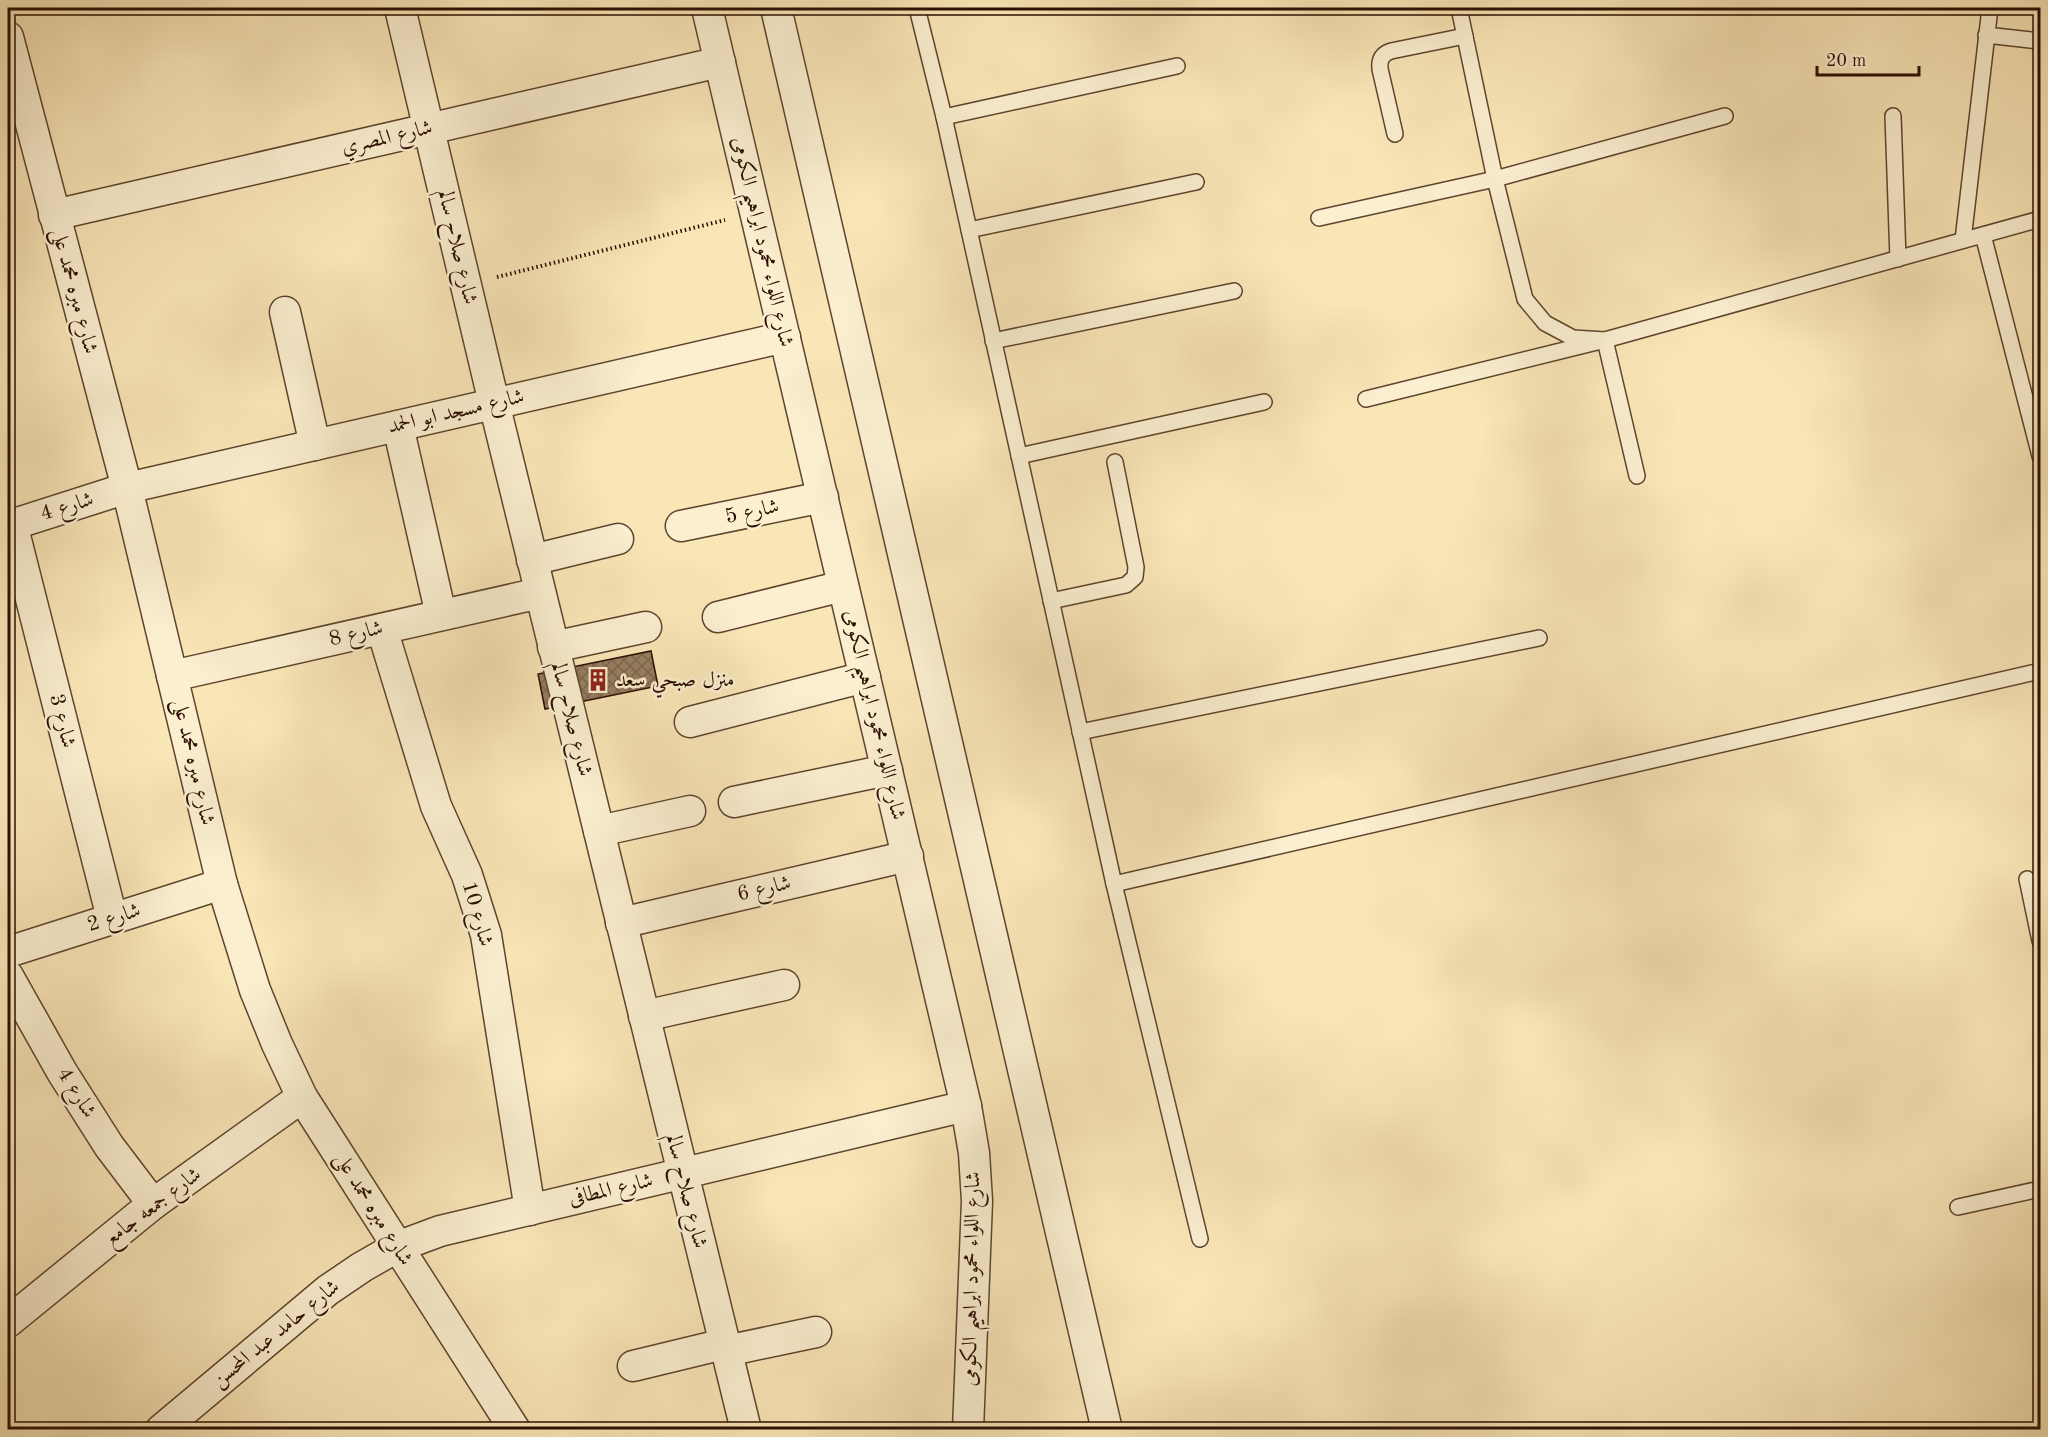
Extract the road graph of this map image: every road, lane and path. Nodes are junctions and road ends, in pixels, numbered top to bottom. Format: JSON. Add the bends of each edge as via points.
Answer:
{"nodes":[{"id":1,"x":400,"y":8,"type":"edge"},
{"id":2,"x":707,"y":8,"type":"edge"},
{"id":3,"x":776,"y":8,"type":"edge"},
{"id":4,"x":917,"y":8,"type":"edge"},
{"id":5,"x":1459,"y":8,"type":"edge"},
{"id":6,"x":1990,"y":8,"type":"edge"},
{"id":7,"x":1986,"y":35,"type":"junction"},
{"id":8,"x":1465,"y":36,"type":"junction"},
{"id":9,"x":8,"y":37,"type":"edge"},
{"id":10,"x":2040,"y":42,"type":"edge"},
{"id":11,"x":720,"y":62,"type":"junction"},
{"id":12,"x":1177,"y":66,"type":"dead end"},
{"id":13,"x":1725,"y":116,"type":"dead end"},
{"id":14,"x":1893,"y":116,"type":"dead end"},
{"id":15,"x":944,"y":117,"type":"junction"},
{"id":16,"x":429,"y":129,"type":"junction"},
{"id":17,"x":1395,"y":134,"type":"dead end"},
{"id":18,"x":1495,"y":179,"type":"junction"},
{"id":19,"x":1196,"y":182,"type":"dead end"},
{"id":20,"x":755,"y":213,"type":"junction"},
{"id":21,"x":54,"y":215,"type":"junction"},
{"id":22,"x":1319,"y":218,"type":"dead end"},
{"id":23,"x":2040,"y":219,"type":"edge"},
{"id":24,"x":969,"y":230,"type":"junction"},
{"id":25,"x":1983,"y":235,"type":"junction"},
{"id":26,"x":1963,"y":240,"type":"junction"},
{"id":27,"x":1898,"y":259,"type":"junction"},
{"id":28,"x":466,"y":285,"type":"junction"},
{"id":29,"x":1234,"y":291,"type":"dead end"},
{"id":30,"x":285,"y":312,"type":"dead end"},
{"id":31,"x":784,"y":337,"type":"junction"},
{"id":32,"x":1605,"y":340,"type":"junction"},
{"id":33,"x":993,"y":341,"type":"junction"},
{"id":34,"x":1366,"y":399,"type":"dead end"},
{"id":35,"x":1264,"y":402,"type":"dead end"},
{"id":36,"x":494,"y":403,"type":"junction"},
{"id":37,"x":398,"y":426,"type":"junction"},
{"id":38,"x":315,"y":445,"type":"junction"},
{"id":39,"x":1019,"y":456,"type":"junction"},
{"id":40,"x":2040,"y":456,"type":"edge"},
{"id":41,"x":1115,"y":462,"type":"dead end"},
{"id":42,"x":1637,"y":476,"type":"dead end"},
{"id":43,"x":128,"y":488,"type":"junction"},
{"id":44,"x":823,"y":497,"type":"junction"},
{"id":45,"x":10,"y":525,"type":"edge"},
{"id":46,"x":681,"y":526,"type":"dead end"},
{"id":47,"x":618,"y":539,"type":"dead end"},
{"id":48,"x":532,"y":560,"type":"junction"},
{"id":49,"x":843,"y":586,"type":"junction"},
{"id":50,"x":540,"y":593,"type":"junction"},
{"id":51,"x":1051,"y":600,"type":"junction"},
{"id":52,"x":441,"y":615,"type":"junction"},
{"id":53,"x":718,"y":617,"type":"dead end"},
{"id":54,"x":646,"y":627,"type":"dead end"},
{"id":55,"x":382,"y":629,"type":"junction"},
{"id":56,"x":1539,"y":638,"type":"dead end"},
{"id":57,"x":553,"y":647,"type":"junction"},
{"id":58,"x":2040,"y":671,"type":"edge"},
{"id":59,"x":172,"y":676,"type":"junction"},
{"id":60,"x":865,"y":677,"type":"junction"},
{"id":61,"x":690,"y":722,"type":"dead end"},
{"id":62,"x":1080,"y":732,"type":"junction"},
{"id":63,"x":887,"y":770,"type":"junction"},
{"id":64,"x":734,"y":802,"type":"dead end"},
{"id":65,"x":690,"y":811,"type":"dead end"},
{"id":66,"x":599,"y":831,"type":"junction"},
{"id":67,"x":908,"y":856,"type":"junction"},
{"id":68,"x":2026,"y":879,"type":"dead end"},
{"id":69,"x":222,"y":884,"type":"junction"},
{"id":70,"x":1114,"y":884,"type":"junction"},
{"id":71,"x":112,"y":918,"type":"junction"},
{"id":72,"x":621,"y":923,"type":"junction"},
{"id":73,"x":2040,"y":941,"type":"edge"},
{"id":74,"x":8,"y":952,"type":"edge"},
{"id":75,"x":8,"y":976,"type":"edge"},
{"id":76,"x":784,"y":985,"type":"dead end"},
{"id":77,"x":644,"y":1016,"type":"junction"},
{"id":78,"x":302,"y":1097,"type":"junction"},
{"id":79,"x":966,"y":1106,"type":"junction"},
{"id":80,"x":682,"y":1173,"type":"junction"},
{"id":81,"x":2040,"y":1189,"type":"edge"},
{"id":82,"x":153,"y":1204,"type":"junction"},
{"id":83,"x":1958,"y":1207,"type":"dead end"},
{"id":84,"x":530,"y":1210,"type":"junction"},
{"id":85,"x":1200,"y":1239,"type":"dead end"},
{"id":86,"x":397,"y":1246,"type":"junction"},
{"id":87,"x":8,"y":1322,"type":"edge"},
{"id":88,"x":816,"y":1332,"type":"dead end"},
{"id":89,"x":725,"y":1348,"type":"junction"},
{"id":90,"x":633,"y":1366,"type":"dead end"},
{"id":91,"x":502,"y":1424,"type":"edge"},
{"id":92,"x":161,"y":1430,"type":"edge"},
{"id":93,"x":746,"y":1430,"type":"edge"},
{"id":94,"x":968,"y":1430,"type":"edge"},
{"id":95,"x":1107,"y":1430,"type":"edge"}],
"edges":[{"from":1,"to":16,"type":"street","name":"شارع صلاح سالم"},
{"from":2,"to":11,"type":"street","name":"شارع اللواء محمود ابراهيم الكومى"},
{"from":3,"to":95,"type":"street"},
{"from":4,"to":15,"type":"lane"},
{"from":5,"to":8,"type":"lane"},
{"from":6,"to":7,"type":"lane"},
{"from":7,"to":10,"type":"lane"},
{"from":7,"to":26,"type":"lane"},
{"from":8,"to":17,"type":"lane","via":[[1391,51],[1382,57],[1380,69]]},
{"from":8,"to":18,"type":"lane"},
{"from":9,"to":21,"type":"street","name":"شارع مبره محمد على"},
{"from":11,"to":16,"type":"street","name":"شارع المصري"},
{"from":11,"to":20,"type":"street","name":"شارع اللواء محمود ابراهيم الكومى"},
{"from":12,"to":15,"type":"lane"},
{"from":13,"to":18,"type":"lane"},
{"from":14,"to":27,"type":"lane"},
{"from":15,"to":24,"type":"lane"},
{"from":16,"to":21,"type":"street","name":"شارع المصري"},
{"from":16,"to":28,"type":"street","name":"شارع صلاح سالم"},
{"from":18,"to":22,"type":"lane"},
{"from":18,"to":32,"type":"lane","via":[[1525,299],[1545,323],[1573,338]]},
{"from":19,"to":24,"type":"lane"},
{"from":20,"to":28,"type":"path"},
{"from":20,"to":31,"type":"street","name":"شارع اللواء محمود ابراهيم الكومى"},
{"from":21,"to":43,"type":"street","name":"شارع مبره محمد على"},
{"from":23,"to":25,"type":"lane"},
{"from":24,"to":33,"type":"lane"},
{"from":25,"to":26,"type":"lane"},
{"from":25,"to":40,"type":"lane"},
{"from":26,"to":27,"type":"lane"},
{"from":27,"to":32,"type":"lane"},
{"from":28,"to":36,"type":"street","name":"شارع صلاح سالم"},
{"from":29,"to":33,"type":"lane"},
{"from":30,"to":38,"type":"street"},
{"from":31,"to":36,"type":"street","name":"شارع مسجد ابو الحمد"},
{"from":31,"to":44,"type":"street","name":"شارع اللواء محمود ابراهيم الكومى"},
{"from":32,"to":34,"type":"lane"},
{"from":32,"to":42,"type":"lane"},
{"from":33,"to":39,"type":"lane"},
{"from":35,"to":39,"type":"lane"},
{"from":36,"to":37,"type":"street","name":"شارع مسجد ابو الحمد"},
{"from":36,"to":48,"type":"street","name":"شارع صلاح سالم"},
{"from":37,"to":38,"type":"street","name":"شارع مسجد ابو الحمد"},
{"from":37,"to":52,"type":"street"},
{"from":38,"to":43,"type":"street","name":"شارع مسجد ابو الحمد"},
{"from":39,"to":51,"type":"lane"},
{"from":41,"to":51,"type":"lane","via":[[1137,567],[1135,577],[1126,585]]},
{"from":43,"to":45,"type":"street","name":"شارع 4"},
{"from":43,"to":59,"type":"street","name":"شارع مبره محمد على"},
{"from":44,"to":46,"type":"street","name":"شارع 5"},
{"from":44,"to":49,"type":"street","name":"شارع اللواء محمود ابراهيم الكومى"},
{"from":45,"to":71,"type":"street","name":"شارع 3"},
{"from":47,"to":48,"type":"street"},
{"from":48,"to":50,"type":"street","name":"شارع صلاح سالم"},
{"from":49,"to":53,"type":"street"},
{"from":49,"to":60,"type":"street","name":"شارع اللواء محمود ابراهيم الكومى"},
{"from":50,"to":52,"type":"street","name":"شارع 8"},
{"from":50,"to":57,"type":"street","name":"شارع صلاح سالم"},
{"from":51,"to":62,"type":"lane"},
{"from":52,"to":55,"type":"street","name":"شارع 8"},
{"from":54,"to":57,"type":"street"},
{"from":55,"to":59,"type":"street","name":"شارع 8"},
{"from":55,"to":84,"type":"street","name":"شارع 10","via":[[436,806],[467,875],[486,935]]},
{"from":56,"to":62,"type":"lane"},
{"from":57,"to":66,"type":"street","name":"شارع صلاح سالم"},
{"from":58,"to":70,"type":"lane"},
{"from":59,"to":69,"type":"street","name":"شارع مبره محمد على"},
{"from":60,"to":61,"type":"street"},
{"from":60,"to":63,"type":"street","name":"شارع اللواء محمود ابراهيم الكومى"},
{"from":62,"to":70,"type":"lane"},
{"from":63,"to":64,"type":"street"},
{"from":63,"to":67,"type":"street","name":"شارع اللواء محمود ابراهيم الكومى"},
{"from":65,"to":66,"type":"street"},
{"from":66,"to":72,"type":"street","name":"شارع صلاح سالم"},
{"from":67,"to":72,"type":"street","name":"شارع 6"},
{"from":67,"to":79,"type":"street","name":"شارع اللواء محمود ابراهيم الكومى"},
{"from":68,"to":73,"type":"lane"},
{"from":69,"to":71,"type":"street","name":"شارع 2"},
{"from":69,"to":78,"type":"street","name":"شارع مبره محمد على","via":[[255,990]]},
{"from":70,"to":85,"type":"lane"},
{"from":71,"to":74,"type":"street","name":"شارع 2"},
{"from":72,"to":77,"type":"street","name":"شارع صلاح سالم"},
{"from":75,"to":82,"type":"street","name":"شارع 4","via":[[85,1109]]},
{"from":76,"to":77,"type":"street"},
{"from":77,"to":80,"type":"street","name":"شارع صلاح سالم"},
{"from":78,"to":82,"type":"street","name":"شارع جمعه جامع"},
{"from":78,"to":86,"type":"street","name":"شارع مبره محمد على"},
{"from":79,"to":80,"type":"street","name":"شارع المطافى"},
{"from":79,"to":94,"type":"street","name":"شارع اللواء محمود ابراهيم الكومى","via":[[977,1201]]},
{"from":80,"to":84,"type":"street","name":"شارع المطافى"},
{"from":80,"to":89,"type":"street","name":"شارع صلاح سالم"},
{"from":81,"to":83,"type":"lane"},
{"from":82,"to":87,"type":"street","name":"شارع جمعه جامع"},
{"from":84,"to":86,"type":"street","name":"شارع المطافى","via":[[440,1231]]},
{"from":86,"to":91,"type":"street","name":"شارع مبره محمد على"},
{"from":86,"to":92,"type":"street","name":"شارع حامد عبد المحسن","via":[[328,1290]]},
{"from":88,"to":89,"type":"street"},
{"from":89,"to":90,"type":"street"},
{"from":89,"to":93,"type":"street","name":"شارع صلاح سالم"}]}
